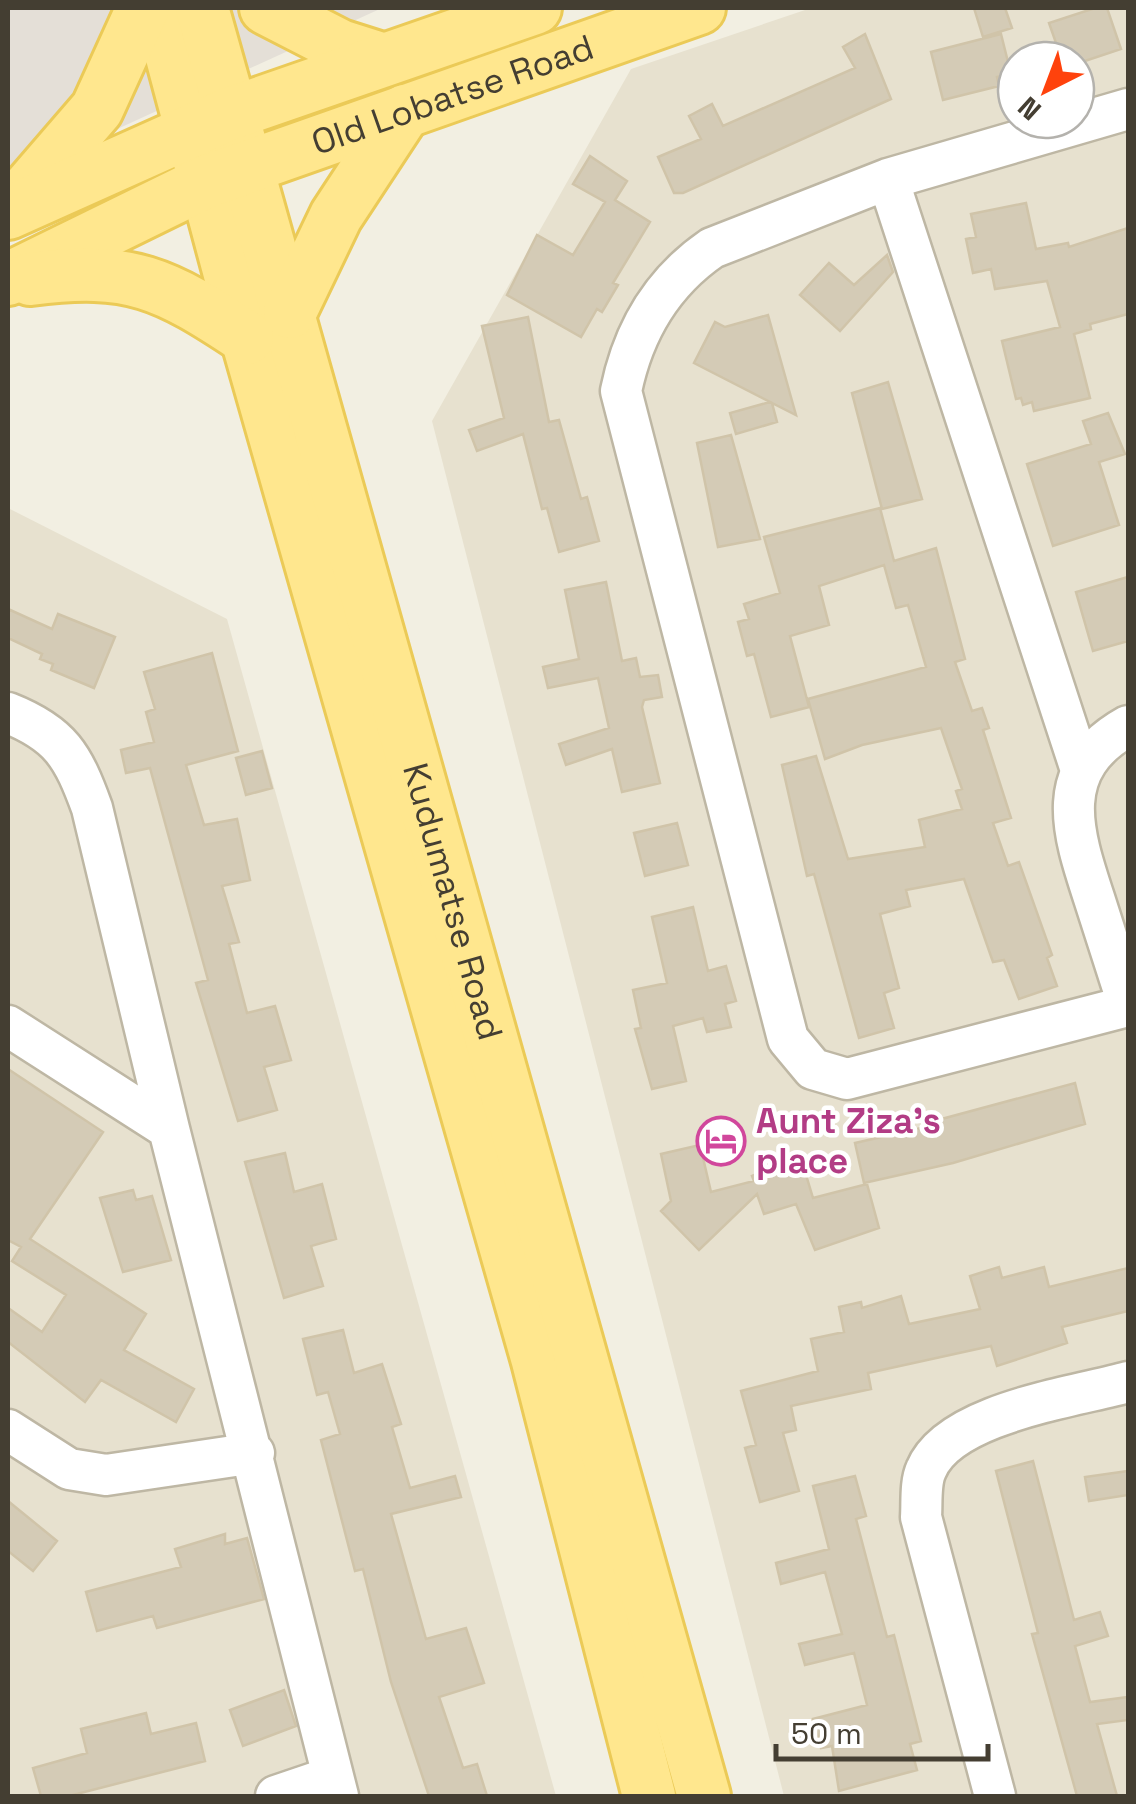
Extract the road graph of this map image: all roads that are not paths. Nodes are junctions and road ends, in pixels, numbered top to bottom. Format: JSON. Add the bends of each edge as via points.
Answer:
{"nodes":[{"id":1,"x":143,"y":8,"type":"edge"},
{"id":2,"x":158,"y":8,"type":"edge"},
{"id":3,"x":202,"y":8,"type":"edge"},
{"id":4,"x":266,"y":8,"type":"edge"},
{"id":5,"x":535,"y":8,"type":"edge"},
{"id":6,"x":699,"y":8,"type":"edge"},
{"id":7,"x":381,"y":59,"type":"junction"},
{"id":8,"x":1128,"y":110,"type":"edge"},
{"id":9,"x":406,"y":111,"type":"junction"},
{"id":10,"x":210,"y":122,"type":"junction"},
{"id":11,"x":228,"y":174,"type":"junction"},
{"id":12,"x":888,"y":178,"type":"junction"},
{"id":13,"x":8,"y":212,"type":"edge"},
{"id":14,"x":8,"y":280,"type":"edge"},
{"id":15,"x":269,"y":325,"type":"junction"},
{"id":16,"x":8,"y":714,"type":"edge"},
{"id":17,"x":1128,"y":726,"type":"edge"},
{"id":18,"x":1081,"y":770,"type":"junction"},
{"id":19,"x":1128,"y":1005,"type":"edge"},
{"id":20,"x":8,"y":1026,"type":"edge"},
{"id":21,"x":168,"y":1129,"type":"junction"},
{"id":22,"x":1128,"y":1382,"type":"edge"},
{"id":23,"x":8,"y":1430,"type":"edge"},
{"id":24,"x":254,"y":1453,"type":"junction"},
{"id":25,"x":335,"y":1787,"type":"edge"},
{"id":26,"x":276,"y":1796,"type":"edge"},
{"id":27,"x":650,"y":1796,"type":"edge"},
{"id":28,"x":704,"y":1796,"type":"edge"},
{"id":29,"x":994,"y":1796,"type":"edge"}],
"edges":[{"from":1,"to":13,"type":"main road","via":[[97,109]]},
{"from":2,"to":10,"type":"main road","name":"Kudumatse Road"},
{"from":3,"to":10,"type":"main road","name":"Kudumatse Road"},
{"from":4,"to":7,"type":"main road"},
{"from":5,"to":7,"type":"main road"},
{"from":6,"to":9,"type":"main road","name":"Old Lobatse Road"},
{"from":7,"to":10,"type":"main road"},
{"from":8,"to":12,"type":"street"},
{"from":9,"to":11,"type":"main road","name":"Old Lobatse Road"},
{"from":9,"to":15,"type":"main road"},
{"from":10,"to":11,"type":"main road","name":"Kudumatse Road"},
{"from":10,"to":13,"type":"main road"},
{"from":11,"to":14,"type":"main road","name":"Old Lobatse Road"},
{"from":11,"to":15,"type":"main road","name":"Kudumatse Road"},
{"from":12,"to":18,"type":"street"},
{"from":12,"to":19,"type":"street","via":[[712,248],[688,265],[660,295],[629,350],[620,392],[788,1039],[813,1069],[847,1079]]},
{"from":14,"to":15,"type":"main road","via":[[110,273]]},
{"from":15,"to":27,"type":"main road","name":"Kudumatse Road"},
{"from":15,"to":28,"type":"main road","name":"Kudumatse Road","via":[[329,464]]},
{"from":16,"to":21,"type":"street","via":[[40,726],[74,759],[92,808]]},
{"from":17,"to":18,"type":"street","via":[[1106,739]]},
{"from":18,"to":19,"type":"street","via":[[1073,798],[1074,836]]},
{"from":20,"to":21,"type":"street"},
{"from":21,"to":24,"type":"street"},
{"from":22,"to":29,"type":"street","via":[[975,1424],[945,1443],[925,1470],[920,1517]]},
{"from":23,"to":24,"type":"street","via":[[69,1468],[106,1475]]},
{"from":24,"to":25,"type":"street"},
{"from":25,"to":26,"type":"street"}]}
